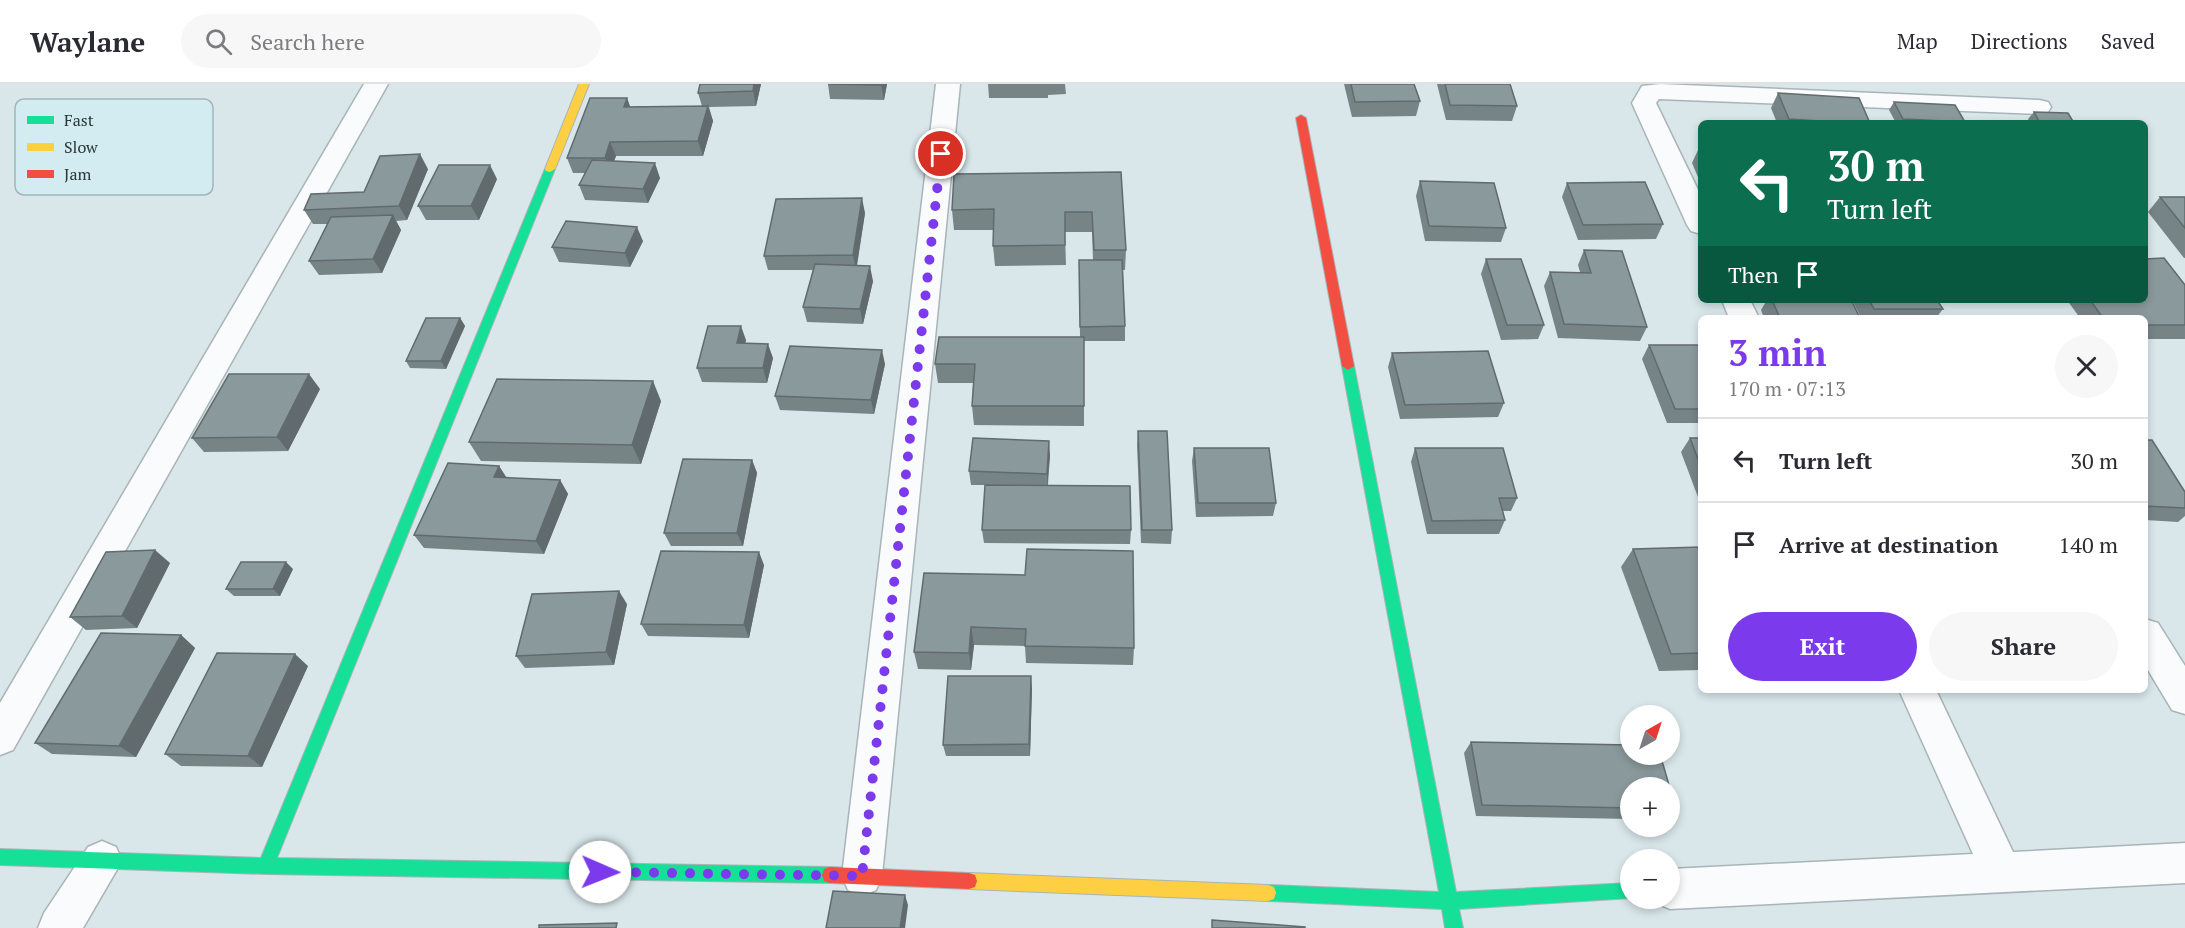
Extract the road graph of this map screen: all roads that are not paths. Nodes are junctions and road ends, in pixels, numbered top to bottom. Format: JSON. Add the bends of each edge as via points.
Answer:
{"nodes":[{"id":1,"x":376,"y":84,"type":"edge"},
{"id":2,"x":584,"y":84,"type":"edge"},
{"id":3,"x":948,"y":84,"type":"edge"},
{"id":4,"x":2039,"y":107,"type":"dead end"},
{"id":5,"x":1301,"y":118,"type":"dead end"},
{"id":6,"x":1698,"y":219,"type":"edge"},
{"id":7,"x":2148,"y":639,"type":"edge"},
{"id":8,"x":1918,"y":693,"type":"edge"},
{"id":9,"x":2185,"y":698,"type":"edge"},
{"id":10,"x":0,"y":738,"type":"edge"},
{"id":11,"x":0,"y":857,"type":"edge"},
{"id":12,"x":102,"y":861,"type":"junction"},
{"id":13,"x":2185,"y":863,"type":"edge"},
{"id":14,"x":266,"y":866,"type":"junction"},
{"id":15,"x":2002,"y":873,"type":"junction"},
{"id":16,"x":862,"y":876,"type":"junction"},
{"id":17,"x":1680,"y":889,"type":"edge"},
{"id":18,"x":1620,"y":891,"type":"edge"},
{"id":19,"x":1448,"y":900,"type":"junction"},
{"id":20,"x":59,"y":928,"type":"edge"},
{"id":21,"x":1454,"y":928,"type":"edge"}],
"edges":[{"from":1,"to":10,"type":"street"},
{"from":2,"to":14,"type":"street"},
{"from":3,"to":16,"type":"street"},
{"from":4,"to":6,"type":"street","via":[[1651,91],[1644,103]]},
{"from":5,"to":19,"type":"street"},
{"from":7,"to":9,"type":"street"},
{"from":8,"to":15,"type":"street"},
{"from":11,"to":12,"type":"street"},
{"from":12,"to":14,"type":"street"},
{"from":12,"to":20,"type":"street"},
{"from":13,"to":15,"type":"street"},
{"from":14,"to":16,"type":"street"},
{"from":15,"to":17,"type":"street"},
{"from":16,"to":19,"type":"street"},
{"from":18,"to":19,"type":"street"},
{"from":19,"to":21,"type":"street"}]}
